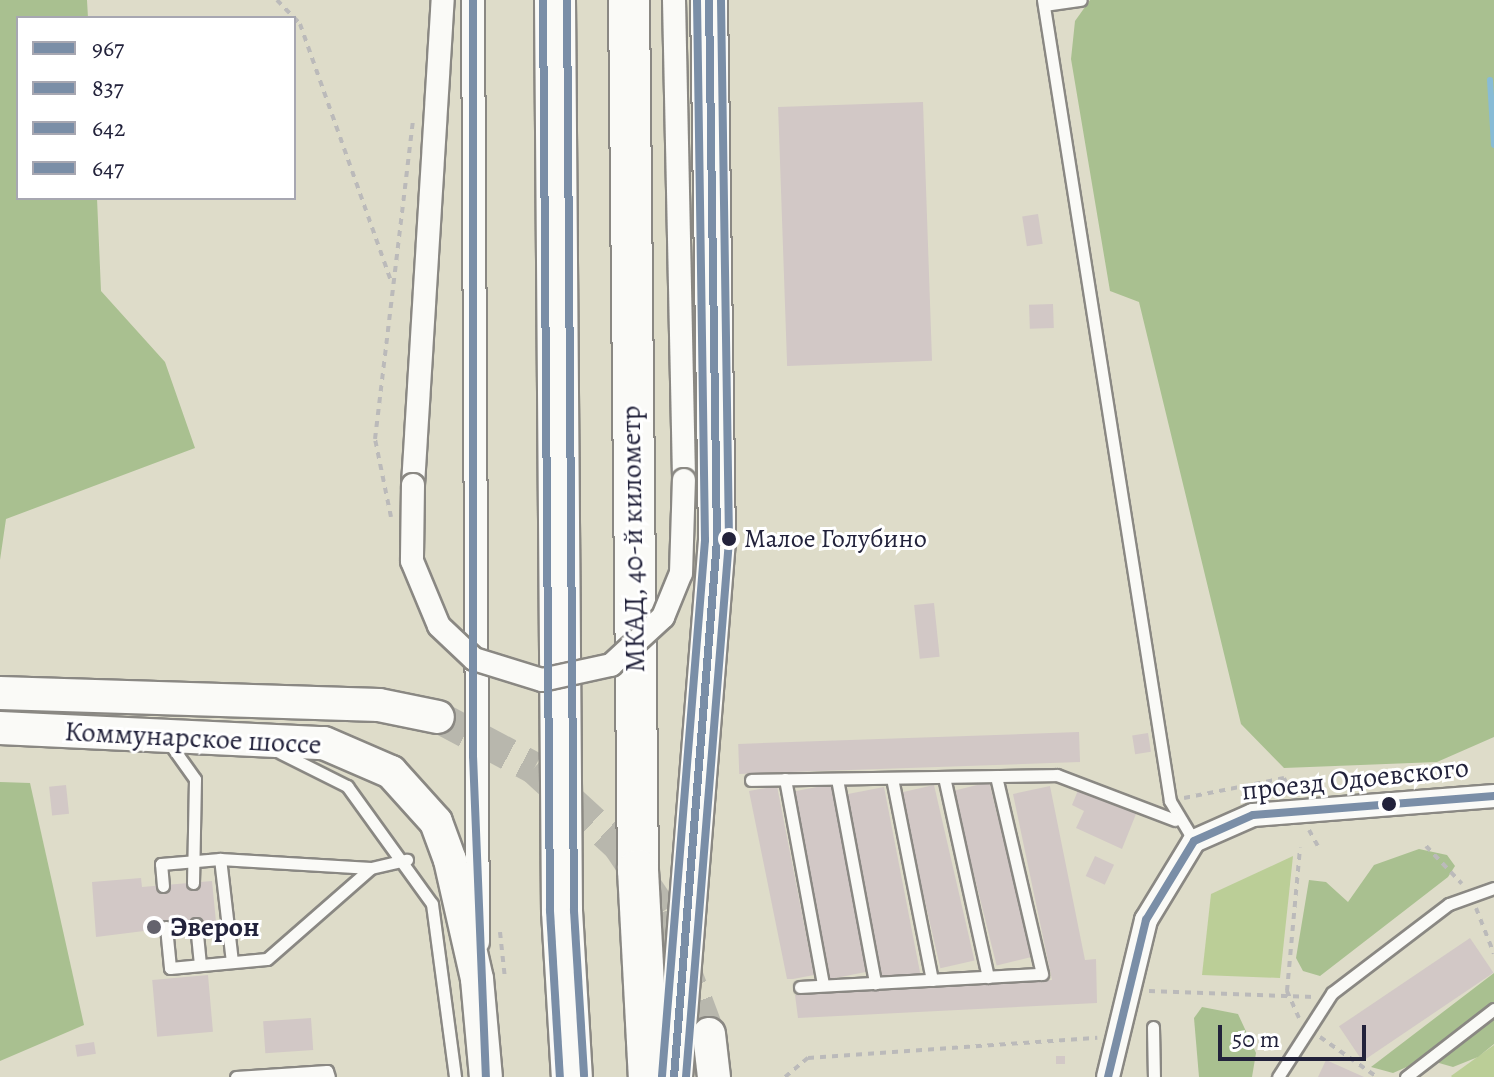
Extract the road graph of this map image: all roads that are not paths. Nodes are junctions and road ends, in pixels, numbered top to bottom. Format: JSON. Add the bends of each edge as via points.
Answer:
{"nodes":[{"id":1,"x":443,"y":0,"type":"edge"},
{"id":2,"x":473,"y":0,"type":"edge"},
{"id":3,"x":555,"y":0,"type":"edge"},
{"id":4,"x":629,"y":0,"type":"edge"},
{"id":5,"x":674,"y":0,"type":"edge"},
{"id":6,"x":709,"y":0,"type":"edge"},
{"id":7,"x":1081,"y":0,"type":"edge"},
{"id":8,"x":1043,"y":2,"type":"edge"},
{"id":9,"x":0,"y":693,"type":"edge"},
{"id":10,"x":438,"y":717,"type":"tunnel mouth"},
{"id":11,"x":0,"y":728,"type":"edge"},
{"id":12,"x":156,"y":733,"type":"junction"},
{"id":13,"x":194,"y":733,"type":"junction"},
{"id":14,"x":996,"y":776,"type":"junction"},
{"id":15,"x":944,"y":777,"type":"junction"},
{"id":16,"x":892,"y":778,"type":"junction"},
{"id":17,"x":785,"y":779,"type":"junction"},
{"id":18,"x":837,"y":779,"type":"junction"},
{"id":19,"x":751,"y":780,"type":"dead end"},
{"id":20,"x":1494,"y":796,"type":"edge"},
{"id":21,"x":1175,"y":820,"type":"junction"},
{"id":22,"x":1194,"y":841,"type":"junction"},
{"id":23,"x":220,"y":859,"type":"junction"},
{"id":24,"x":407,"y":860,"type":"junction"},
{"id":25,"x":191,"y":862,"type":"junction"},
{"id":26,"x":371,"y":868,"type":"junction"},
{"id":27,"x":193,"y":883,"type":"dead end"},
{"id":28,"x":163,"y":886,"type":"dead end"},
{"id":29,"x":1494,"y":888,"type":"edge"},
{"id":30,"x":196,"y":924,"type":"dead end"},
{"id":31,"x":166,"y":927,"type":"dead end"},
{"id":32,"x":232,"y":962,"type":"junction"},
{"id":33,"x":200,"y":965,"type":"junction"},
{"id":34,"x":988,"y":977,"type":"junction"},
{"id":35,"x":477,"y":979,"type":"junction"},
{"id":36,"x":932,"y":980,"type":"junction"},
{"id":37,"x":875,"y":983,"type":"junction"},
{"id":38,"x":823,"y":985,"type":"junction"},
{"id":39,"x":800,"y":987,"type":"dead end"},
{"id":40,"x":1494,"y":1009,"type":"edge"},
{"id":41,"x":1153,"y":1027,"type":"dead end"},
{"id":42,"x":709,"y":1034,"type":"tunnel mouth"},
{"id":43,"x":236,"y":1077,"type":"edge"},
{"id":44,"x":329,"y":1077,"type":"edge"},
{"id":45,"x":454,"y":1077,"type":"edge"},
{"id":46,"x":486,"y":1077,"type":"edge"},
{"id":47,"x":572,"y":1077,"type":"edge"},
{"id":48,"x":649,"y":1077,"type":"edge"},
{"id":49,"x":674,"y":1077,"type":"edge"},
{"id":50,"x":714,"y":1077,"type":"edge"},
{"id":51,"x":1108,"y":1077,"type":"edge"},
{"id":52,"x":1154,"y":1077,"type":"edge"},
{"id":53,"x":1278,"y":1077,"type":"edge"},
{"id":54,"x":1406,"y":1077,"type":"edge"}],
"edges":[{"from":1,"to":5,"type":"street","bridge":true,"via":[[413,485],[417,584],[439,626],[474,659],[518,677],[577,677],[631,652],[663,617],[685,550]]},
{"from":2,"to":35,"type":"street"},
{"from":3,"to":47,"type":"highway","via":[[561,849]]},
{"from":4,"to":48,"type":"highway","name":"МКАД, 40-й километр","via":[[636,762]]},
{"from":6,"to":49,"type":"main road","via":[[717,540]]},
{"from":7,"to":8,"type":"lane"},
{"from":8,"to":21,"type":"lane"},
{"from":9,"to":10,"type":"main road","name":"Коммунарское шоссе","via":[[379,705]]},
{"from":11,"to":12,"type":"main road","name":"Коммунарское шоссе"},
{"from":12,"to":13,"type":"main road","name":"Коммунарское шоссе"},
{"from":12,"to":25,"type":"lane","via":[[181,753],[195,779]]},
{"from":13,"to":24,"type":"lane","via":[[316,765],[347,786]]},
{"from":13,"to":35,"type":"main road","name":"Коммунарское шоссе","via":[[324,743],[391,772],[436,822]]},
{"from":14,"to":15,"type":"lane"},
{"from":14,"to":21,"type":"lane","via":[[1069,778]]},
{"from":14,"to":34,"type":"lane","via":[[1042,974]]},
{"from":15,"to":16,"type":"lane"},
{"from":15,"to":34,"type":"lane"},
{"from":16,"to":18,"type":"lane"},
{"from":16,"to":36,"type":"lane"},
{"from":17,"to":18,"type":"lane"},
{"from":17,"to":19,"type":"lane"},
{"from":17,"to":38,"type":"lane"},
{"from":18,"to":37,"type":"lane"},
{"from":20,"to":22,"type":"street","name":"проезд Одоевского","via":[[1253,815]]},
{"from":21,"to":22,"type":"lane"},
{"from":22,"to":51,"type":"street","via":[[1158,891]]},
{"from":23,"to":25,"type":"lane"},
{"from":23,"to":26,"type":"lane"},
{"from":23,"to":32,"type":"lane"},
{"from":24,"to":26,"type":"lane"},
{"from":24,"to":45,"type":"lane","via":[[432,904],[444,947]]},
{"from":25,"to":27,"type":"lane"},
{"from":25,"to":28,"type":"lane","via":[[161,864]]},
{"from":26,"to":32,"type":"lane","via":[[267,959]]},
{"from":29,"to":53,"type":"lane","via":[[1449,904],[1324,1002]]},
{"from":30,"to":33,"type":"lane"},
{"from":31,"to":33,"type":"lane","via":[[170,968]]},
{"from":32,"to":33,"type":"lane"},
{"from":34,"to":36,"type":"lane"},
{"from":35,"to":46,"type":"main road","name":"Коммунарское шоссе"},
{"from":36,"to":37,"type":"lane"},
{"from":37,"to":38,"type":"lane"},
{"from":38,"to":39,"type":"lane"},
{"from":40,"to":54,"type":"lane"},
{"from":41,"to":52,"type":"lane"},
{"from":42,"to":50,"type":"main road"},
{"from":43,"to":44,"type":"lane","via":[[327,1071]]}]}
